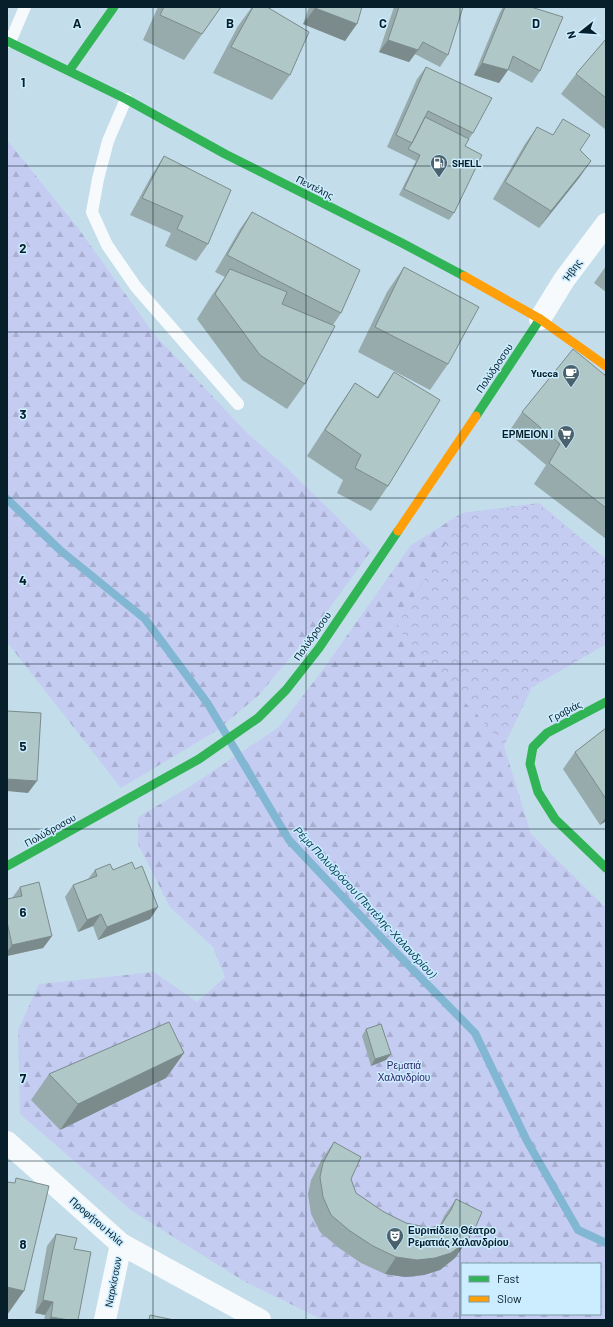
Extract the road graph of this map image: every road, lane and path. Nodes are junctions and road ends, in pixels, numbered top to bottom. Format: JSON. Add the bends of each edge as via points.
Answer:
{"nodes":[{"id":1,"x":25,"y":7,"type":"edge"},
{"id":2,"x":114,"y":7,"type":"edge"},
{"id":3,"x":8,"y":42,"type":"edge"},
{"id":4,"x":69,"y":71,"type":"junction"},
{"id":5,"x":126,"y":99,"type":"junction"},
{"id":6,"x":606,"y":224,"type":"edge"},
{"id":7,"x":540,"y":319,"type":"junction"},
{"id":8,"x":606,"y":366,"type":"edge"},
{"id":9,"x":238,"y":404,"type":"dead end"},
{"id":10,"x":606,"y":702,"type":"edge"},
{"id":11,"x":7,"y":866,"type":"edge"},
{"id":12,"x":606,"y":868,"type":"edge"},
{"id":13,"x":7,"y":1142,"type":"edge"},
{"id":14,"x":121,"y":1244,"type":"junction"},
{"id":15,"x":105,"y":1320,"type":"edge"},
{"id":16,"x":260,"y":1320,"type":"edge"}],
"edges":[{"from":1,"to":3,"type":"lane"},
{"from":2,"to":4,"type":"street"},
{"from":3,"to":4,"type":"street","name":"Πεντέλης"},
{"from":4,"to":5,"type":"street","name":"Πεντέλης"},
{"from":5,"to":7,"type":"street","name":"Πεντέλης","via":[[225,154],[402,243]]},
{"from":5,"to":9,"type":"lane","via":[[108,141],[92,212],[106,245],[136,287]]},
{"from":6,"to":7,"type":"street","name":"Ήβης","via":[[564,280]]},
{"from":7,"to":8,"type":"street","name":"Πεντέλης"},
{"from":7,"to":11,"type":"street","name":"Πολύδροσου","via":[[319,648],[286,690],[258,718],[200,759]]},
{"from":10,"to":12,"type":"street","name":"Γραβιάς","via":[[547,733],[533,747],[530,764],[538,792],[555,819]]},
{"from":13,"to":14,"type":"street","name":"Προφήτου Ηλία"},
{"from":14,"to":15,"type":"street","name":"Ναρκίσσων"},
{"from":14,"to":16,"type":"street","name":"Προφήτου Ηλία"}]}
